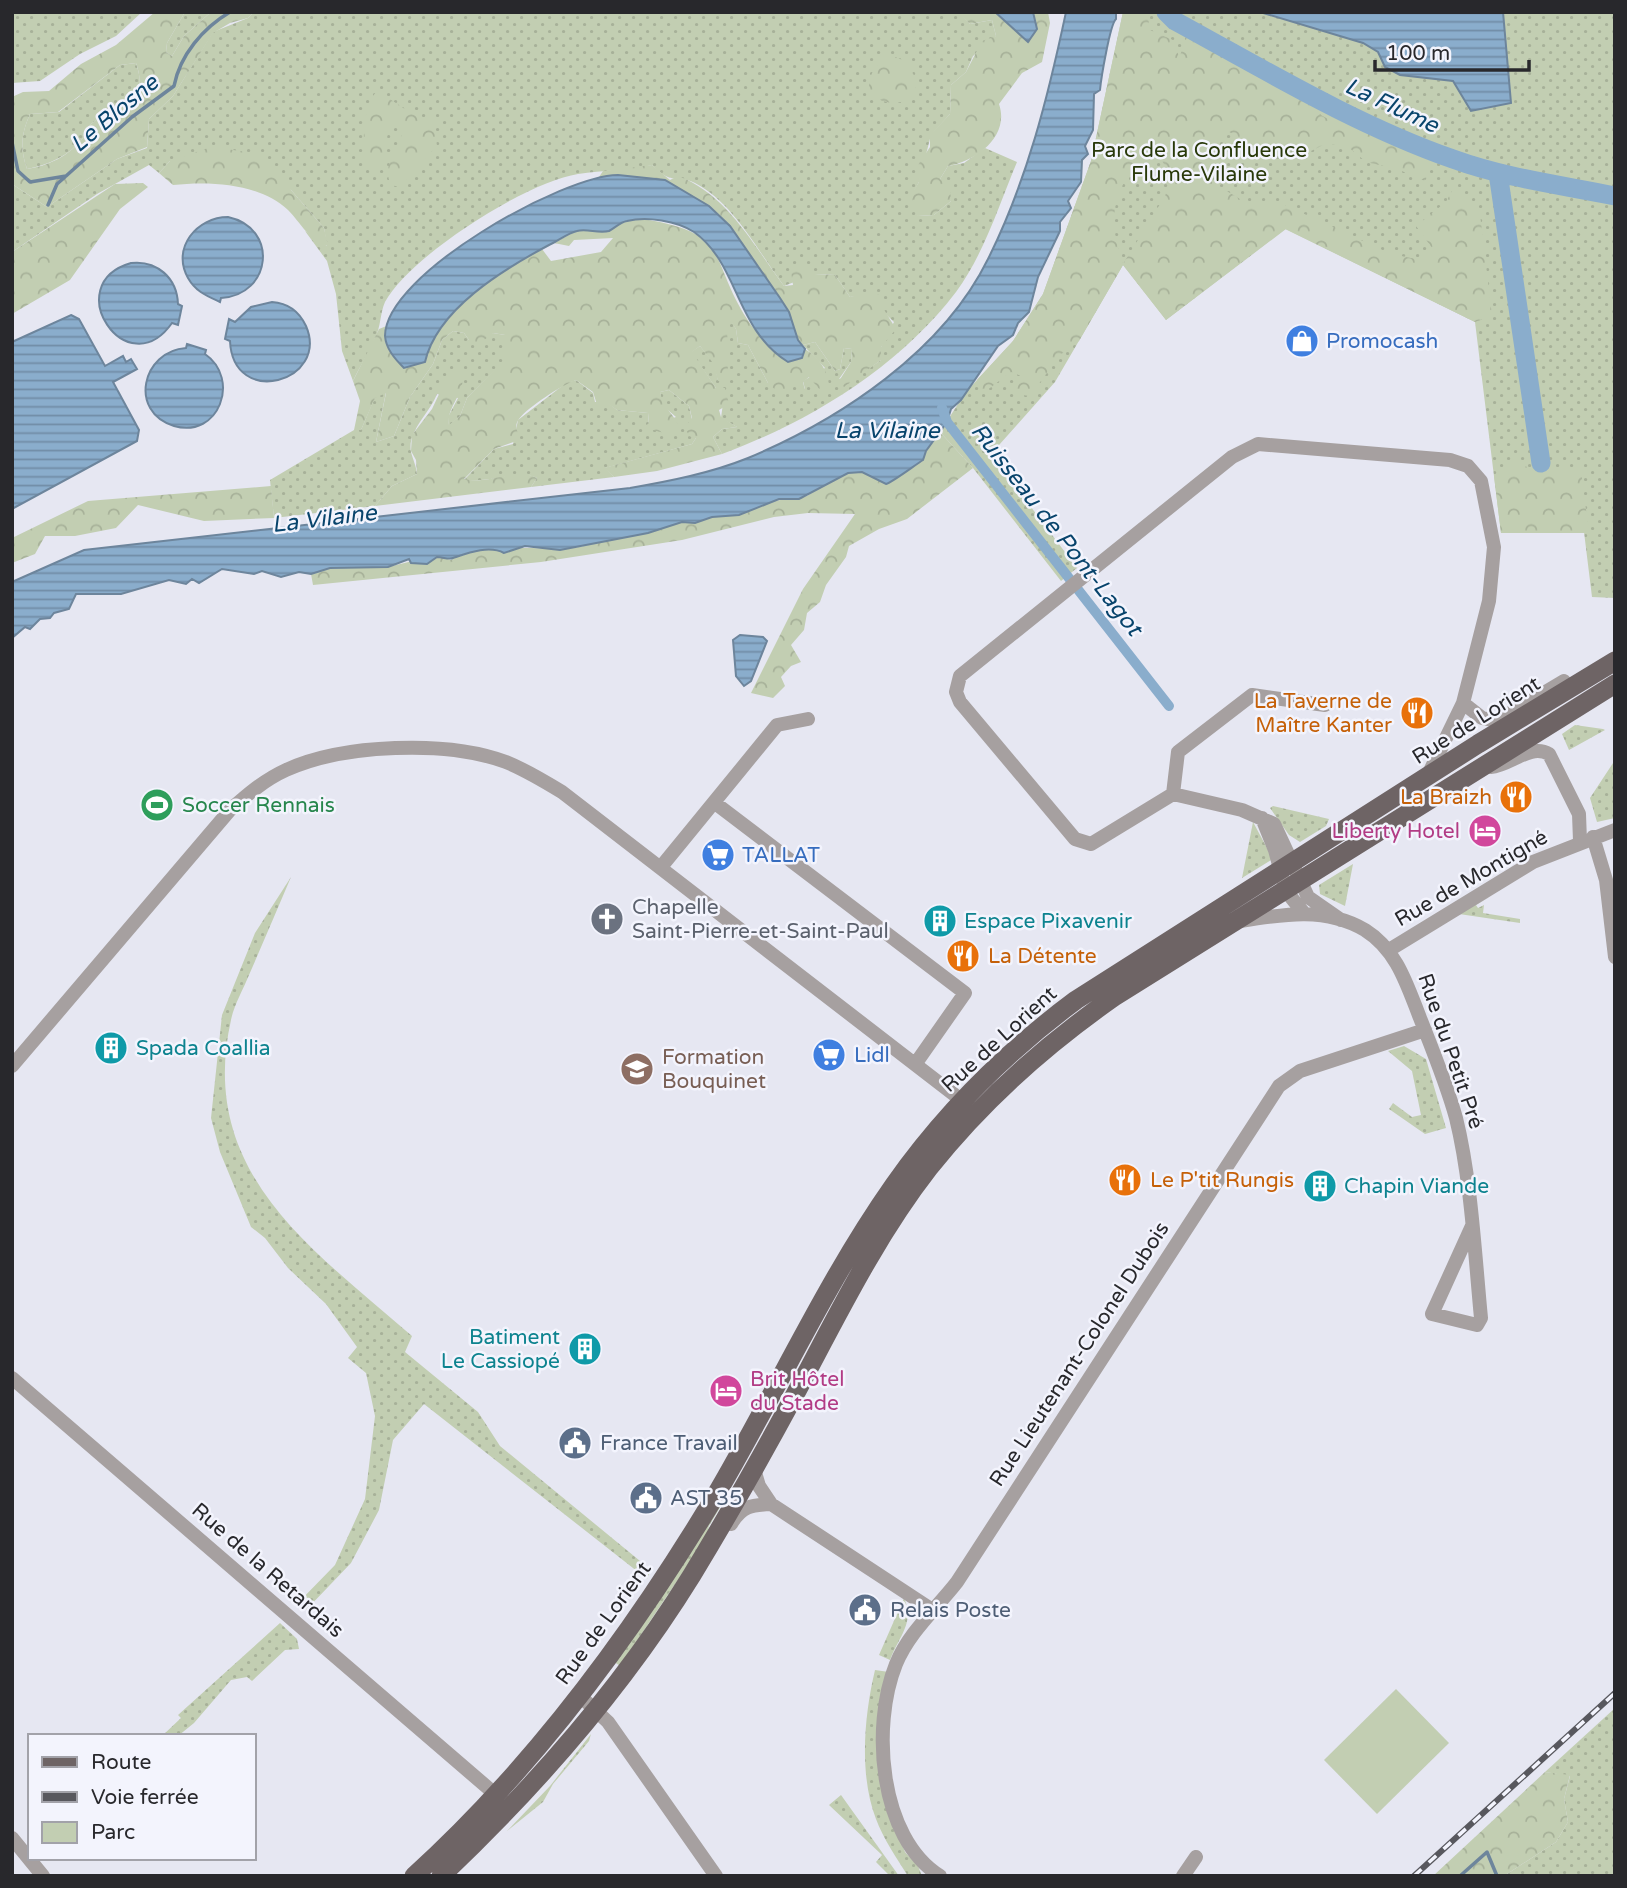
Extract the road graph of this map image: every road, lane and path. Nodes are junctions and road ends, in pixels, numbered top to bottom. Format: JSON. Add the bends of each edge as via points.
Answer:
{"nodes":[{"id":1,"x":1607,"y":666,"type":"edge"},
{"id":2,"x":1615,"y":684,"type":"edge"},
{"id":3,"x":1463,"y":703,"type":"junction"},
{"id":4,"x":1325,"y":705,"type":"dead end"},
{"id":5,"x":808,"y":719,"type":"dead end"},
{"id":6,"x":1479,"y":768,"type":"junction"},
{"id":7,"x":1426,"y":778,"type":"junction"},
{"id":8,"x":1173,"y":794,"type":"junction"},
{"id":9,"x":715,"y":803,"type":"junction"},
{"id":10,"x":1615,"y":831,"type":"edge"},
{"id":11,"x":1587,"y":839,"type":"junction"},
{"id":12,"x":661,"y":867,"type":"junction"},
{"id":13,"x":1289,"y":877,"type":"junction"},
{"id":14,"x":1303,"y":912,"type":"junction"},
{"id":15,"x":1340,"y":920,"type":"junction"},
{"id":16,"x":1233,"y":922,"type":"junction"},
{"id":17,"x":1389,"y":950,"type":"junction"},
{"id":18,"x":1615,"y":957,"type":"edge"},
{"id":19,"x":1109,"y":990,"type":"junction"},
{"id":20,"x":1425,"y":1030,"type":"junction"},
{"id":21,"x":916,"y":1063,"type":"junction"},
{"id":22,"x":12,"y":1066,"type":"edge"},
{"id":23,"x":969,"y":1107,"type":"junction"},
{"id":24,"x":1472,"y":1226,"type":"junction"},
{"id":25,"x":845,"y":1281,"type":"junction"},
{"id":26,"x":12,"y":1378,"type":"edge"},
{"id":27,"x":732,"y":1467,"type":"junction"},
{"id":28,"x":754,"y":1469,"type":"junction"},
{"id":29,"x":743,"y":1488,"type":"junction"},
{"id":30,"x":771,"y":1504,"type":"junction"},
{"id":31,"x":690,"y":1577,"type":"junction"},
{"id":32,"x":934,"y":1611,"type":"junction"},
{"id":33,"x":579,"y":1695,"type":"junction"},
{"id":34,"x":596,"y":1708,"type":"junction"},
{"id":35,"x":503,"y":1801,"type":"junction"},
{"id":36,"x":12,"y":1838,"type":"edge"},
{"id":37,"x":1196,"y":1857,"type":"dead end"},
{"id":38,"x":28,"y":1858,"type":"edge"},
{"id":39,"x":30,"y":1860,"type":"edge"},
{"id":40,"x":43,"y":1876,"type":"edge"},
{"id":41,"x":414,"y":1876,"type":"edge"},
{"id":42,"x":441,"y":1876,"type":"edge"},
{"id":43,"x":716,"y":1876,"type":"edge"},
{"id":44,"x":940,"y":1876,"type":"edge"},
{"id":45,"x":1183,"y":1876,"type":"edge"}],
"edges":[{"from":1,"to":3,"type":"street","via":[[1574,675],[1497,721],[1482,718]]},
{"from":1,"to":7,"type":"main road","name":"Rue de Lorient"},
{"from":2,"to":6,"type":"main road","name":"Rue de Lorient"},
{"from":3,"to":7,"type":"street"},
{"from":3,"to":8,"type":"street","via":[[1489,601],[1494,547],[1481,481],[1468,466],[1450,460],[1258,444],[1232,457],[960,676],[956,692],[1056,818],[1083,843],[1091,844],[1115,832]]},
{"from":4,"to":8,"type":"street","via":[[1252,695],[1178,752]]},
{"from":5,"to":9,"type":"street","via":[[777,725]]},
{"from":6,"to":11,"type":"street","via":[[1498,767],[1530,752],[1544,751],[1558,766]]},
{"from":6,"to":13,"type":"main road","name":"Rue de Lorient"},
{"from":7,"to":13,"type":"main road","name":"Rue de Lorient"},
{"from":8,"to":13,"type":"street","via":[[1274,824]]},
{"from":9,"to":12,"type":"street"},
{"from":9,"to":21,"type":"street","via":[[965,993]]},
{"from":10,"to":11,"type":"street","name":"Rue de Montigné"},
{"from":11,"to":17,"type":"street","name":"Rue de Montigné","via":[[1522,868]]},
{"from":11,"to":18,"type":"street","via":[[1606,880]]},
{"from":12,"to":21,"type":"street"},
{"from":12,"to":22,"type":"street","via":[[562,792],[505,762],[452,750],[404,749],[314,761],[286,770],[230,810]]},
{"from":13,"to":14,"type":"street"},
{"from":13,"to":15,"type":"street","name":"Rue du Petit Pré","via":[[1314,904]]},
{"from":13,"to":16,"type":"main road","name":"Rue de Lorient"},
{"from":13,"to":19,"type":"main road","name":"Rue de Lorient"},
{"from":14,"to":15,"type":"street","name":"Rue du Petit Pré"},
{"from":14,"to":16,"type":"street","name":"Rue du Petit Pré"},
{"from":15,"to":17,"type":"street","name":"Rue du Petit Pré","via":[[1362,929]]},
{"from":16,"to":19,"type":"main road","name":"Rue de Lorient"},
{"from":17,"to":20,"type":"street","name":"Rue du Petit Pré"},
{"from":19,"to":23,"type":"main road","name":"Rue de Lorient","via":[[1043,1050]]},
{"from":20,"to":24,"type":"street","name":"Rue du Petit Pré","via":[[1456,1119]]},
{"from":20,"to":32,"type":"street","name":"Rue Lieutenant-Colonel Dubois","via":[[1300,1071],[1279,1086],[1037,1461]]},
{"from":21,"to":23,"type":"street"},
{"from":23,"to":25,"type":"main road","name":"Rue de Lorient","via":[[887,1194]]},
{"from":24,"to":24,"type":"street","name":"Rue du Petit Pré","via":[[1432,1314],[1477,1325],[1481,1318]]},
{"from":25,"to":27,"type":"main road","name":"Rue de Lorient"},
{"from":25,"to":28,"type":"main road","name":"Rue de Lorient"},
{"from":26,"to":35,"type":"street","name":"Rue de la Retardais"},
{"from":27,"to":29,"type":"street"},
{"from":27,"to":33,"type":"main road","name":"Rue de Lorient","via":[[666,1577]]},
{"from":28,"to":29,"type":"main road","name":"Rue de Lorient"},
{"from":28,"to":30,"type":"street"},
{"from":29,"to":31,"type":"main road","name":"Rue de Lorient"},
{"from":30,"to":31,"type":"street","name":"Rue de Lorient","via":[[739,1510],[701,1571]]},
{"from":30,"to":32,"type":"street"},
{"from":31,"to":34,"type":"main road","name":"Rue de Lorient"},
{"from":32,"to":44,"type":"street","name":"Rue Lieutenant-Colonel Dubois","via":[[914,1632],[896,1664],[886,1710],[884,1758],[889,1794],[907,1846]]},
{"from":33,"to":34,"type":"street"},
{"from":33,"to":35,"type":"main road","name":"Rue de Lorient"},
{"from":34,"to":35,"type":"main road","name":"Rue de Lorient"},
{"from":34,"to":43,"type":"street"},
{"from":35,"to":41,"type":"main road","name":"Rue de Lorient"},
{"from":35,"to":42,"type":"main road","name":"Rue de Lorient"},
{"from":36,"to":38,"type":"street"},
{"from":37,"to":45,"type":"street"},
{"from":39,"to":40,"type":"street"}]}
